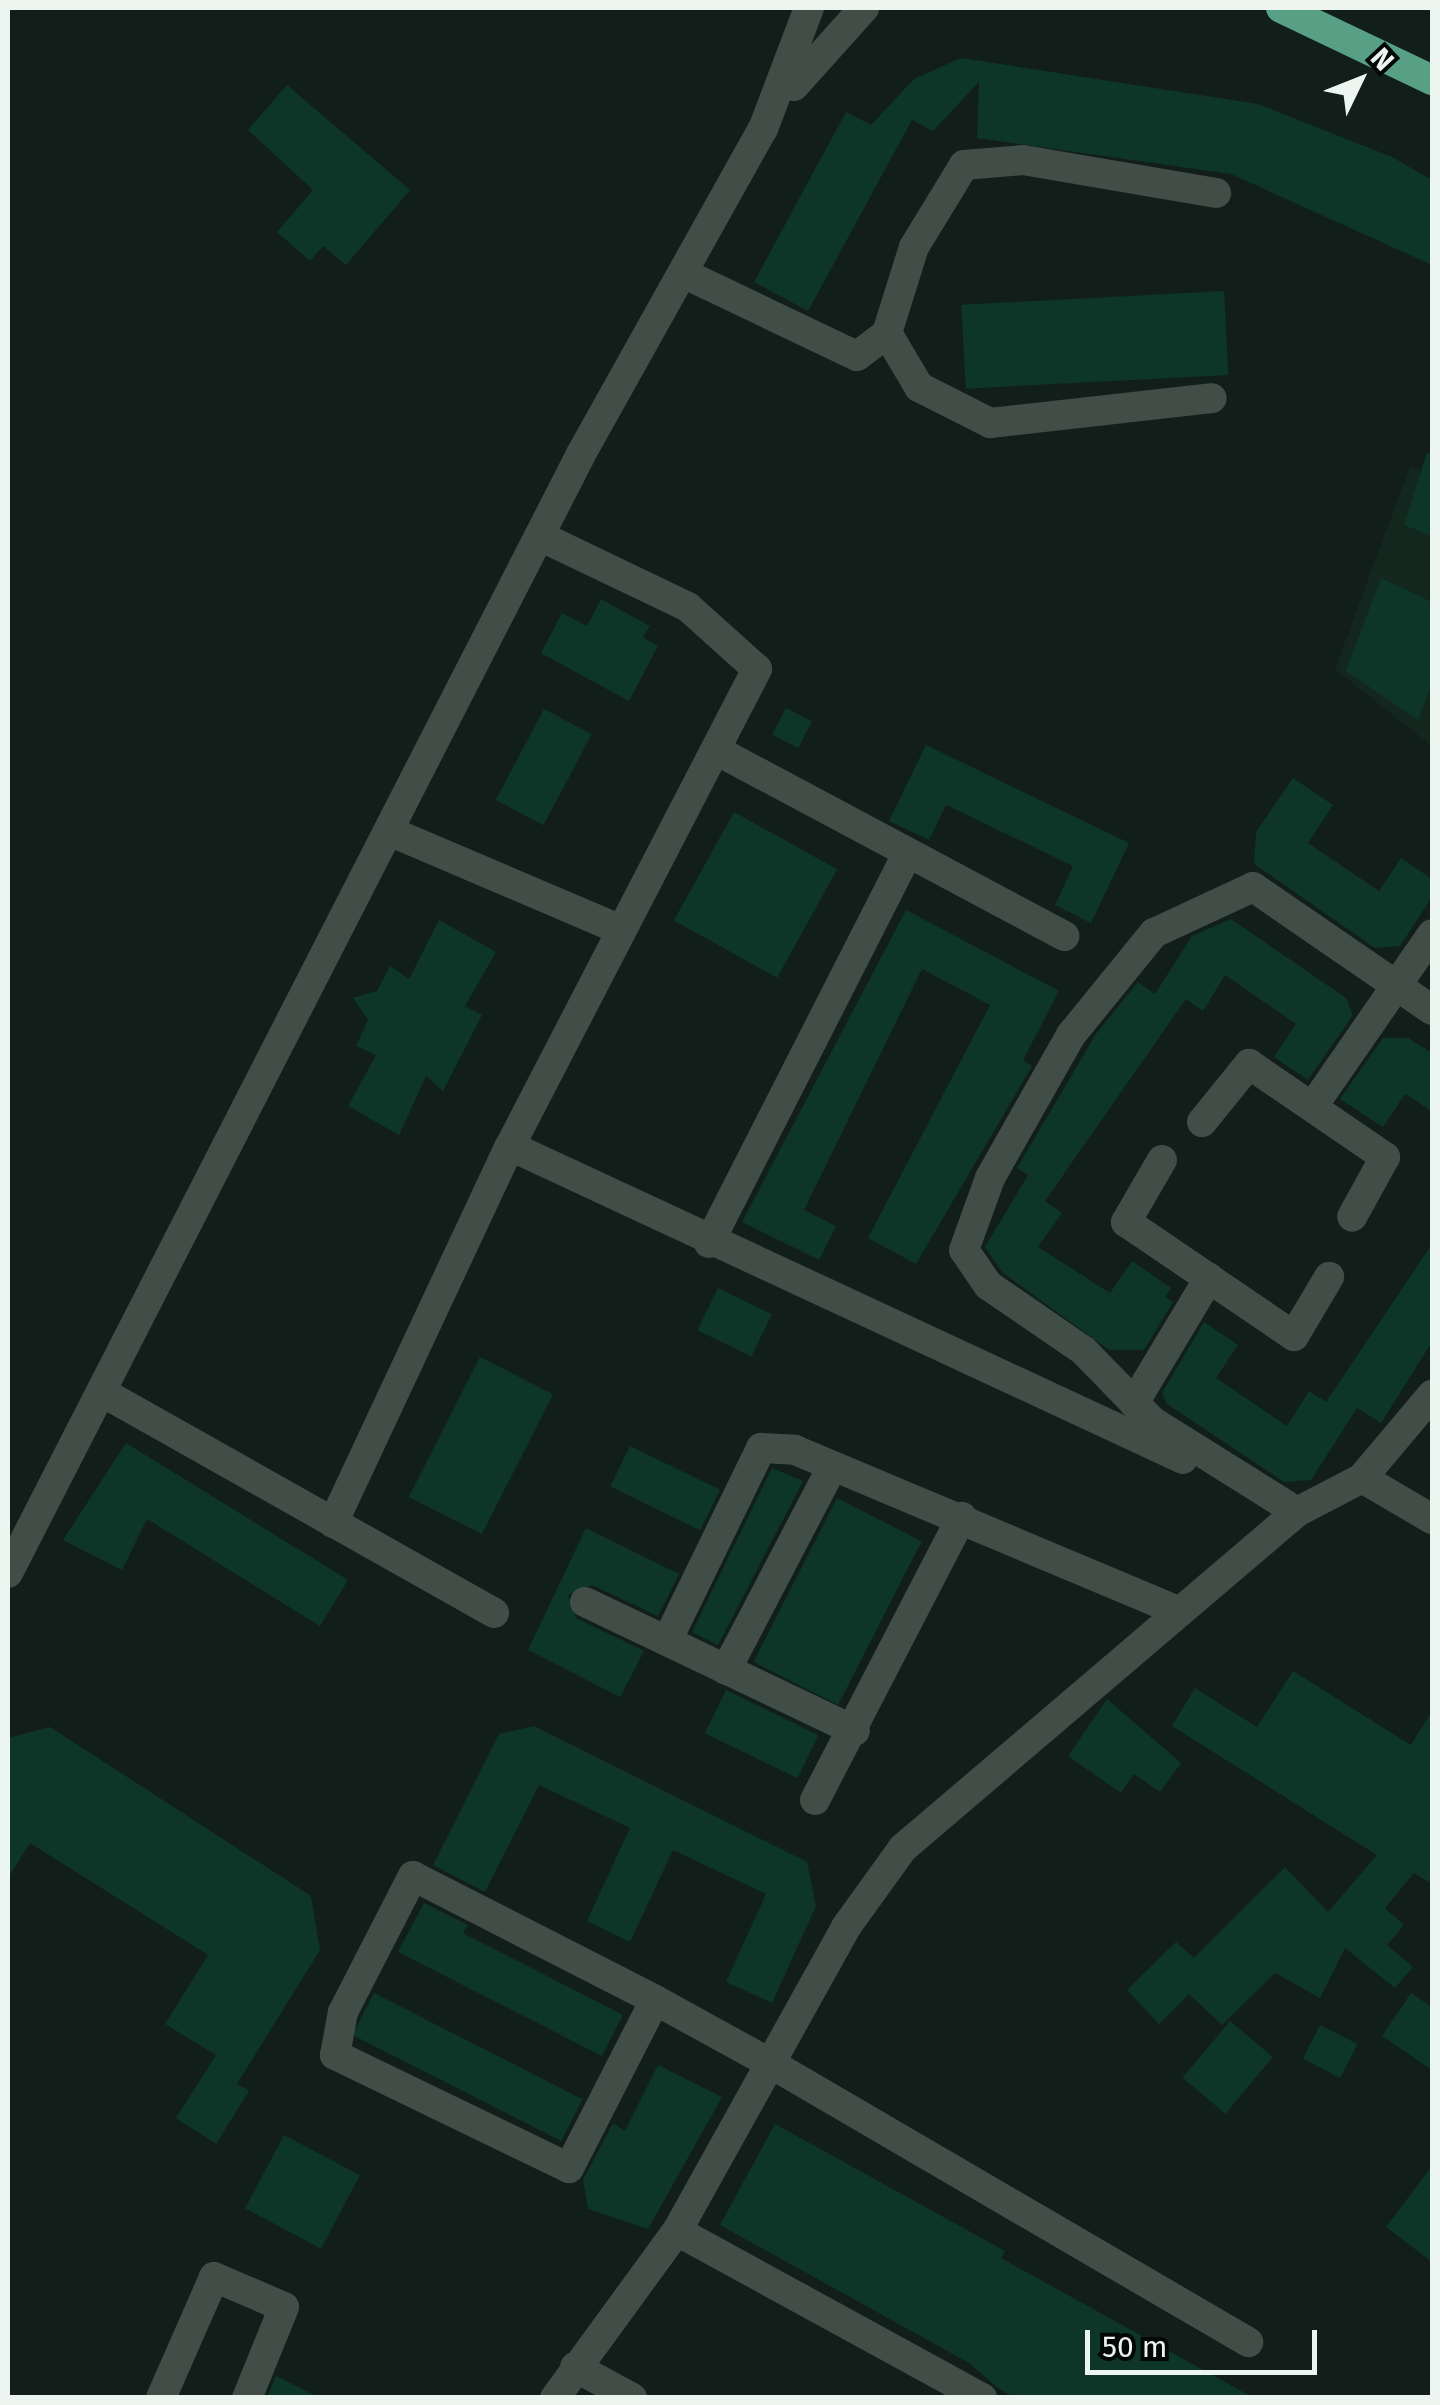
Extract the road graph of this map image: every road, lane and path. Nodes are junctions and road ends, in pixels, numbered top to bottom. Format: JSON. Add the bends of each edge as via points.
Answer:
{"nodes":[{"id":1,"x":809,"y":8,"type":"edge"},
{"id":2,"x":864,"y":8,"type":"edge"},
{"id":3,"x":1281,"y":8,"type":"edge"},
{"id":4,"x":1432,"y":80,"type":"edge"},
{"id":5,"x":763,"y":129,"type":"junction"},
{"id":6,"x":1216,"y":193,"type":"dead end"},
{"id":7,"x":687,"y":275,"type":"junction"},
{"id":8,"x":887,"y":333,"type":"junction"},
{"id":9,"x":1212,"y":398,"type":"dead end"},
{"id":10,"x":540,"y":536,"type":"junction"},
{"id":11,"x":716,"y":750,"type":"junction"},
{"id":12,"x":389,"y":831,"type":"junction"},
{"id":13,"x":907,"y":855,"type":"junction"},
{"id":14,"x":621,"y":930,"type":"junction"},
{"id":15,"x":1432,"y":934,"type":"edge"},
{"id":16,"x":1064,"y":936,"type":"dead end"},
{"id":17,"x":1400,"y":989,"type":"junction"},
{"id":18,"x":1432,"y":1010,"type":"edge"},
{"id":19,"x":1313,"y":1106,"type":"junction"},
{"id":20,"x":1202,"y":1122,"type":"dead end"},
{"id":21,"x":510,"y":1146,"type":"junction"},
{"id":22,"x":1162,"y":1160,"type":"dead end"},
{"id":23,"x":1352,"y":1217,"type":"dead end"},
{"id":24,"x":709,"y":1243,"type":"junction"},
{"id":25,"x":1329,"y":1277,"type":"dead end"},
{"id":26,"x":1208,"y":1278,"type":"junction"},
{"id":27,"x":102,"y":1392,"type":"junction"},
{"id":28,"x":1432,"y":1395,"type":"edge"},
{"id":29,"x":1134,"y":1403,"type":"junction"},
{"id":30,"x":832,"y":1467,"type":"junction"},
{"id":31,"x":1362,"y":1478,"type":"junction"},
{"id":32,"x":1298,"y":1512,"type":"junction"},
{"id":33,"x":962,"y":1517,"type":"junction"},
{"id":34,"x":1432,"y":1520,"type":"edge"},
{"id":35,"x":333,"y":1523,"type":"junction"},
{"id":36,"x":8,"y":1573,"type":"edge"},
{"id":37,"x":585,"y":1602,"type":"dead end"},
{"id":38,"x":1176,"y":1610,"type":"junction"},
{"id":39,"x":494,"y":1613,"type":"dead end"},
{"id":40,"x":667,"y":1640,"type":"junction"},
{"id":41,"x":726,"y":1670,"type":"junction"},
{"id":42,"x":855,"y":1731,"type":"junction"},
{"id":43,"x":815,"y":1800,"type":"dead end"},
{"id":44,"x":655,"y":2000,"type":"junction"},
{"id":45,"x":775,"y":2066,"type":"junction"},
{"id":46,"x":677,"y":2231,"type":"junction"},
{"id":47,"x":1248,"y":2342,"type":"dead end"},
{"id":48,"x":575,"y":2366,"type":"junction"},
{"id":49,"x":161,"y":2398,"type":"edge"},
{"id":50,"x":247,"y":2398,"type":"edge"},
{"id":51,"x":555,"y":2398,"type":"edge"},
{"id":52,"x":632,"y":2398,"type":"edge"},
{"id":53,"x":982,"y":2398,"type":"edge"}],
"edges":[{"from":1,"to":5,"type":"street"},
{"from":2,"to":5,"type":"street"},
{"from":3,"to":4,"type":"main road"},
{"from":5,"to":7,"type":"street"},
{"from":6,"to":8,"type":"street","via":[[1022,160],[964,165],[914,247]]},
{"from":7,"to":8,"type":"street","via":[[857,356]]},
{"from":7,"to":10,"type":"street"},
{"from":8,"to":9,"type":"street","via":[[919,387],[990,423]]},
{"from":10,"to":11,"type":"street","via":[[688,607],[744,650],[757,670]]},
{"from":10,"to":12,"type":"street"},
{"from":11,"to":13,"type":"street"},
{"from":11,"to":14,"type":"street"},
{"from":12,"to":14,"type":"street"},
{"from":12,"to":27,"type":"street"},
{"from":13,"to":16,"type":"street"},
{"from":13,"to":24,"type":"street"},
{"from":14,"to":21,"type":"street"},
{"from":15,"to":17,"type":"street"},
{"from":17,"to":18,"type":"street"},
{"from":17,"to":19,"type":"street"},
{"from":17,"to":29,"type":"street","via":[[1253,887],[1154,933],[1071,1035],[990,1178],[964,1250],[988,1285],[1084,1351]]},
{"from":19,"to":20,"type":"street","via":[[1248,1064]]},
{"from":19,"to":23,"type":"street","via":[[1385,1157]]},
{"from":21,"to":24,"type":"street"},
{"from":21,"to":35,"type":"street"},
{"from":22,"to":26,"type":"street","via":[[1126,1222]]},
{"from":24,"to":32,"type":"street"},
{"from":25,"to":26,"type":"street","via":[[1294,1336]]},
{"from":26,"to":29,"type":"street"},
{"from":27,"to":35,"type":"street"},
{"from":27,"to":36,"type":"street"},
{"from":28,"to":31,"type":"street"},
{"from":29,"to":32,"type":"street"},
{"from":30,"to":33,"type":"street"},
{"from":30,"to":40,"type":"street","via":[[796,1450],[761,1448]]},
{"from":30,"to":41,"type":"street"},
{"from":31,"to":32,"type":"street"},
{"from":31,"to":34,"type":"street"},
{"from":32,"to":38,"type":"street"},
{"from":33,"to":38,"type":"street"},
{"from":33,"to":42,"type":"street"},
{"from":35,"to":39,"type":"street"},
{"from":37,"to":40,"type":"street"},
{"from":38,"to":45,"type":"street","via":[[902,1848],[846,1927]]},
{"from":40,"to":41,"type":"street"},
{"from":41,"to":42,"type":"street"},
{"from":42,"to":43,"type":"street"},
{"from":44,"to":44,"type":"street","via":[[413,1876],[343,2012],[336,2055],[569,2168]]},
{"from":44,"to":45,"type":"street"},
{"from":45,"to":46,"type":"street"},
{"from":45,"to":47,"type":"street"},
{"from":46,"to":48,"type":"street"},
{"from":46,"to":53,"type":"street"},
{"from":48,"to":51,"type":"street"},
{"from":48,"to":52,"type":"street"},
{"from":49,"to":50,"type":"street","via":[[214,2277],[284,2307]]}]}
